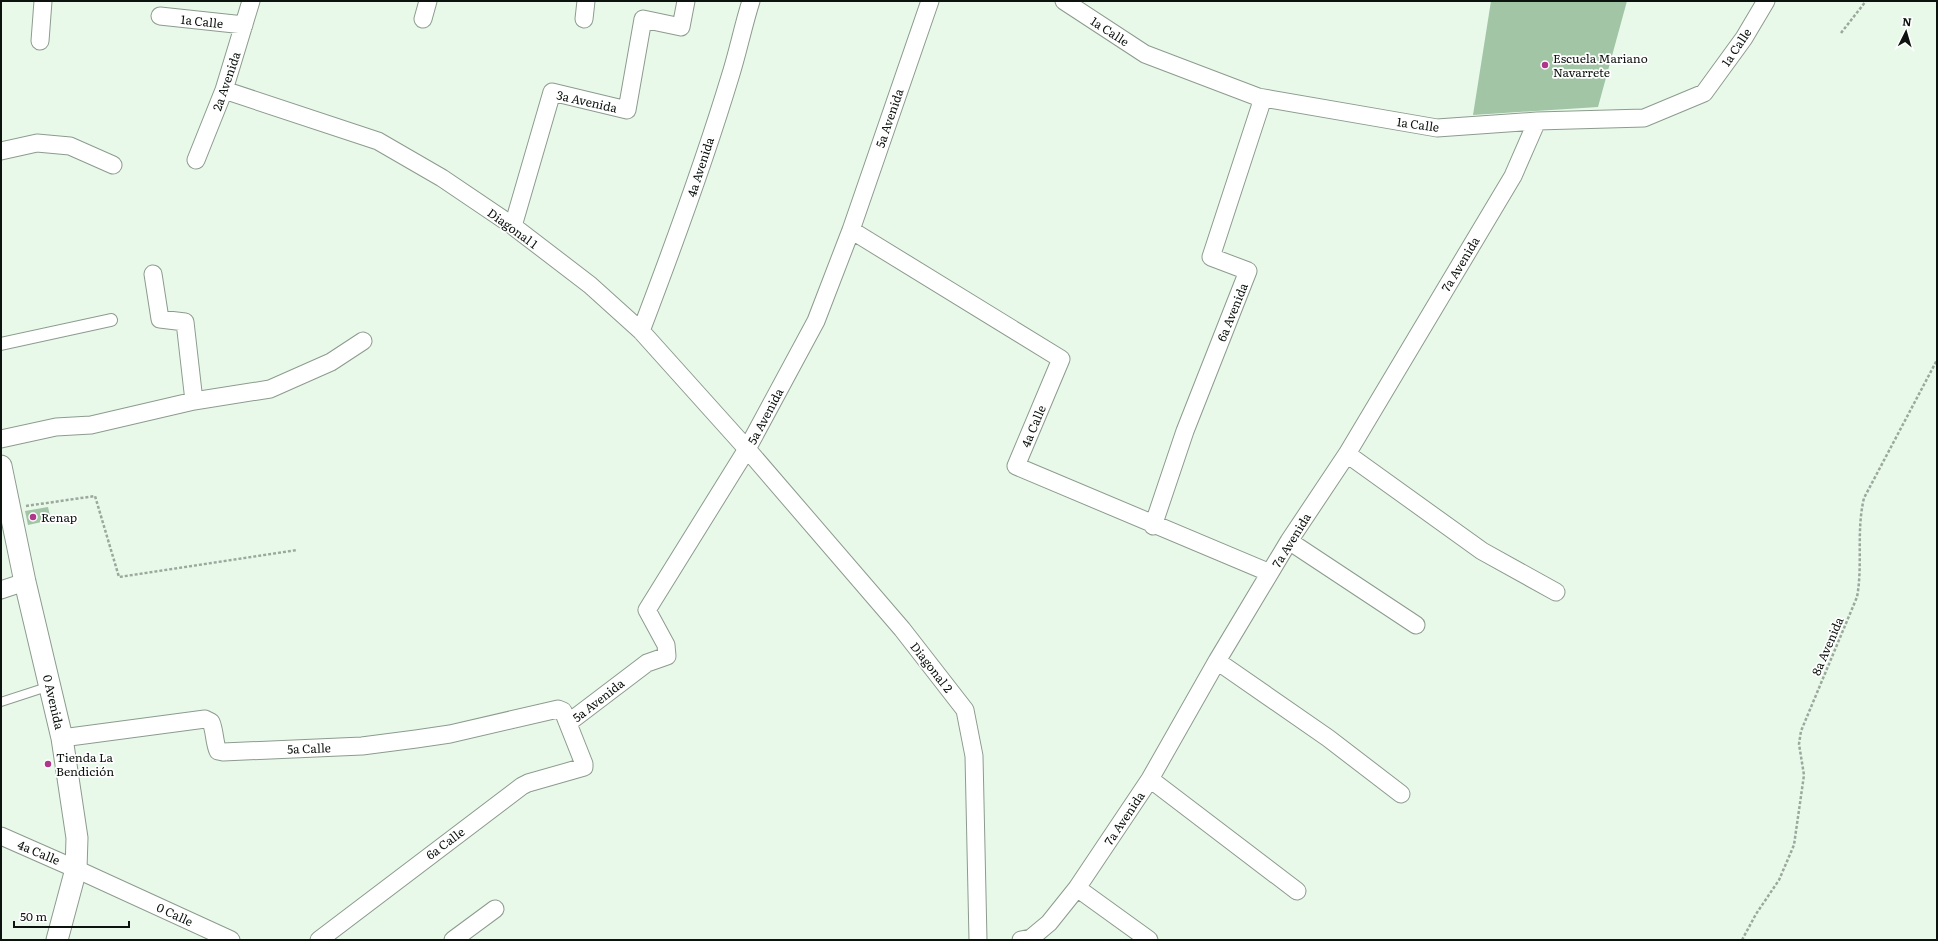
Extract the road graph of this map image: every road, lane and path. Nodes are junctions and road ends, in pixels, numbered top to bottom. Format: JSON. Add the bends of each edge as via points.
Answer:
{"nodes":[{"id":1,"x":44,"y":1,"type":"edge"},
{"id":2,"x":251,"y":1,"type":"edge"},
{"id":3,"x":428,"y":1,"type":"edge"},
{"id":4,"x":586,"y":1,"type":"edge"},
{"id":5,"x":686,"y":1,"type":"edge"},
{"id":6,"x":751,"y":1,"type":"edge"},
{"id":7,"x":930,"y":1,"type":"edge"},
{"id":8,"x":1064,"y":1,"type":"edge"},
{"id":9,"x":1766,"y":1,"type":"edge"},
{"id":10,"x":1866,"y":1,"type":"edge"},
{"id":11,"x":160,"y":16,"type":"dead end"},
{"id":12,"x":423,"y":19,"type":"dead end"},
{"id":13,"x":584,"y":19,"type":"dead end"},
{"id":14,"x":244,"y":25,"type":"junction"},
{"id":15,"x":1841,"y":33,"type":"dead end"},
{"id":16,"x":40,"y":41,"type":"dead end"},
{"id":17,"x":224,"y":90,"type":"junction"},
{"id":18,"x":1262,"y":98,"type":"junction"},
{"id":19,"x":1537,"y":122,"type":"junction"},
{"id":20,"x":1,"y":151,"type":"edge"},
{"id":21,"x":196,"y":160,"type":"dead end"},
{"id":22,"x":112,"y":166,"type":"dead end"},
{"id":23,"x":513,"y":226,"type":"junction"},
{"id":24,"x":851,"y":230,"type":"junction"},
{"id":25,"x":153,"y":274,"type":"dead end"},
{"id":26,"x":111,"y":320,"type":"dead end"},
{"id":27,"x":641,"y":331,"type":"junction"},
{"id":28,"x":363,"y":341,"type":"dead end"},
{"id":29,"x":1,"y":344,"type":"edge"},
{"id":30,"x":1937,"y":360,"type":"edge"},
{"id":31,"x":194,"y":401,"type":"junction"},
{"id":32,"x":1,"y":439,"type":"edge"},
{"id":33,"x":747,"y":449,"type":"junction"},
{"id":34,"x":1347,"y":454,"type":"junction"},
{"id":35,"x":1,"y":466,"type":"edge"},
{"id":36,"x":9,"y":508,"type":"junction"},
{"id":37,"x":1153,"y":526,"type":"junction"},
{"id":38,"x":1289,"y":541,"type":"junction"},
{"id":39,"x":297,"y":550,"type":"dead end"},
{"id":40,"x":1270,"y":574,"type":"junction"},
{"id":41,"x":25,"y":582,"type":"junction"},
{"id":42,"x":1,"y":590,"type":"edge"},
{"id":43,"x":1556,"y":592,"type":"dead end"},
{"id":44,"x":1416,"y":625,"type":"dead end"},
{"id":45,"x":1217,"y":661,"type":"junction"},
{"id":46,"x":51,"y":686,"type":"junction"},
{"id":47,"x":1,"y":702,"type":"edge"},
{"id":48,"x":568,"y":723,"type":"junction"},
{"id":49,"x":62,"y":738,"type":"junction"},
{"id":50,"x":582,"y":769,"type":"joint"},
{"id":51,"x":1150,"y":779,"type":"junction"},
{"id":52,"x":1401,"y":794,"type":"dead end"},
{"id":53,"x":1,"y":836,"type":"edge"},
{"id":54,"x":76,"y":869,"type":"junction"},
{"id":55,"x":1077,"y":888,"type":"junction"},
{"id":56,"x":1297,"y":891,"type":"dead end"},
{"id":57,"x":495,"y":909,"type":"dead end"},
{"id":58,"x":57,"y":940,"type":"edge"},
{"id":59,"x":231,"y":940,"type":"edge"},
{"id":60,"x":320,"y":940,"type":"edge"},
{"id":61,"x":453,"y":940,"type":"edge"},
{"id":62,"x":978,"y":940,"type":"edge"},
{"id":63,"x":1021,"y":940,"type":"edge"},
{"id":64,"x":1149,"y":940,"type":"edge"},
{"id":65,"x":1742,"y":940,"type":"edge"}],
"edges":[{"from":1,"to":16,"type":"street"},
{"from":2,"to":14,"type":"street","name":"2a Avenida"},
{"from":3,"to":12,"type":"street"},
{"from":4,"to":13,"type":"street"},
{"from":5,"to":23,"type":"street","name":"3a Avenida","via":[[681,27],[643,19],[627,110],[552,92]]},
{"from":6,"to":27,"type":"street","name":"4a Avenida","via":[[697,179]]},
{"from":7,"to":24,"type":"street","name":"5a Avenida"},
{"from":8,"to":18,"type":"street","name":"1a Calle","via":[[1145,54]]},
{"from":9,"to":19,"type":"street","name":"1a Calle","via":[[1744,38],[1704,93],[1644,118]]},
{"from":10,"to":15,"type":"path"},
{"from":11,"to":14,"type":"street","name":"1a Calle"},
{"from":14,"to":17,"type":"street","name":"2a Avenida"},
{"from":17,"to":21,"type":"street","name":"2a Avenida"},
{"from":17,"to":23,"type":"street","name":"Diagonal 1","via":[[378,141],[442,178]]},
{"from":18,"to":19,"type":"street","name":"1a Calle","via":[[1437,128]]},
{"from":18,"to":37,"type":"street","name":"6a Avenida","via":[[1211,257],[1248,271],[1184,431]]},
{"from":19,"to":34,"type":"street","name":"7a Avenida","via":[[1513,176]]},
{"from":20,"to":22,"type":"street","via":[[37,143],[70,146]]},
{"from":23,"to":27,"type":"street","name":"Diagonal 1","via":[[590,285]]},
{"from":24,"to":33,"type":"street","name":"5a Avenida","via":[[816,321]]},
{"from":24,"to":37,"type":"street","name":"4a Calle","via":[[1061,360],[1016,466]]},
{"from":25,"to":31,"type":"street","via":[[160,320],[185,322]]},
{"from":26,"to":29,"type":"street"},
{"from":27,"to":33,"type":"street","name":"Diagonal 1"},
{"from":28,"to":31,"type":"street","via":[[331,362],[284,385]]},
{"from":30,"to":65,"type":"path","name":"8a Avenida","via":[[1864,498],[1860,514],[1857,598],[1801,732],[1799,744],[1804,775],[1794,846],[1779,880]]},
{"from":31,"to":32,"type":"street","via":[[91,424],[56,427]]},
{"from":33,"to":48,"type":"street","name":"5a Avenida","via":[[647,610],[666,645],[667,656],[646,663]]},
{"from":33,"to":62,"type":"street","name":"Diagonal 2","via":[[902,629],[965,710],[974,756]]},
{"from":34,"to":38,"type":"street","name":"7a Avenida"},
{"from":34,"to":43,"type":"street","via":[[1482,551]]},
{"from":35,"to":36,"type":"street","name":"0 Avenida"},
{"from":36,"to":39,"type":"path","via":[[95,496],[119,577]]},
{"from":36,"to":41,"type":"street","name":"0 Avenida"},
{"from":37,"to":40,"type":"street","name":"4a Calle"},
{"from":38,"to":40,"type":"street","name":"7a Avenida"},
{"from":38,"to":44,"type":"street"},
{"from":40,"to":45,"type":"street","name":"7a Avenida"},
{"from":41,"to":42,"type":"street"},
{"from":41,"to":46,"type":"street","name":"0 Avenida"},
{"from":45,"to":51,"type":"street","name":"7a Avenida"},
{"from":45,"to":52,"type":"street","via":[[1328,738]]},
{"from":46,"to":47,"type":"lane"},
{"from":46,"to":49,"type":"street","name":"0 Avenida"},
{"from":48,"to":49,"type":"street","name":"5a Calle","via":[[563,711],[558,709],[450,734],[362,746],[223,752],[218,751],[216,746],[214,727],[205,719]]},
{"from":48,"to":50,"type":"street","name":"5a Avenida","via":[[584,764]]},
{"from":49,"to":54,"type":"street","name":"0 Avenida","via":[[77,838]]},
{"from":50,"to":60,"type":"street","name":"6a Calle","via":[[528,782]]},
{"from":51,"to":55,"type":"street","name":"7a Avenida"},
{"from":51,"to":56,"type":"street"},
{"from":53,"to":54,"type":"street","name":"4a Calle"},
{"from":54,"to":58,"type":"street","name":"0 Avenida"},
{"from":54,"to":59,"type":"street","name":"0 Calle"},
{"from":55,"to":63,"type":"street","name":"7a Avenida","via":[[1049,923],[1030,938]]},
{"from":55,"to":64,"type":"street"},
{"from":57,"to":61,"type":"street"}]}
